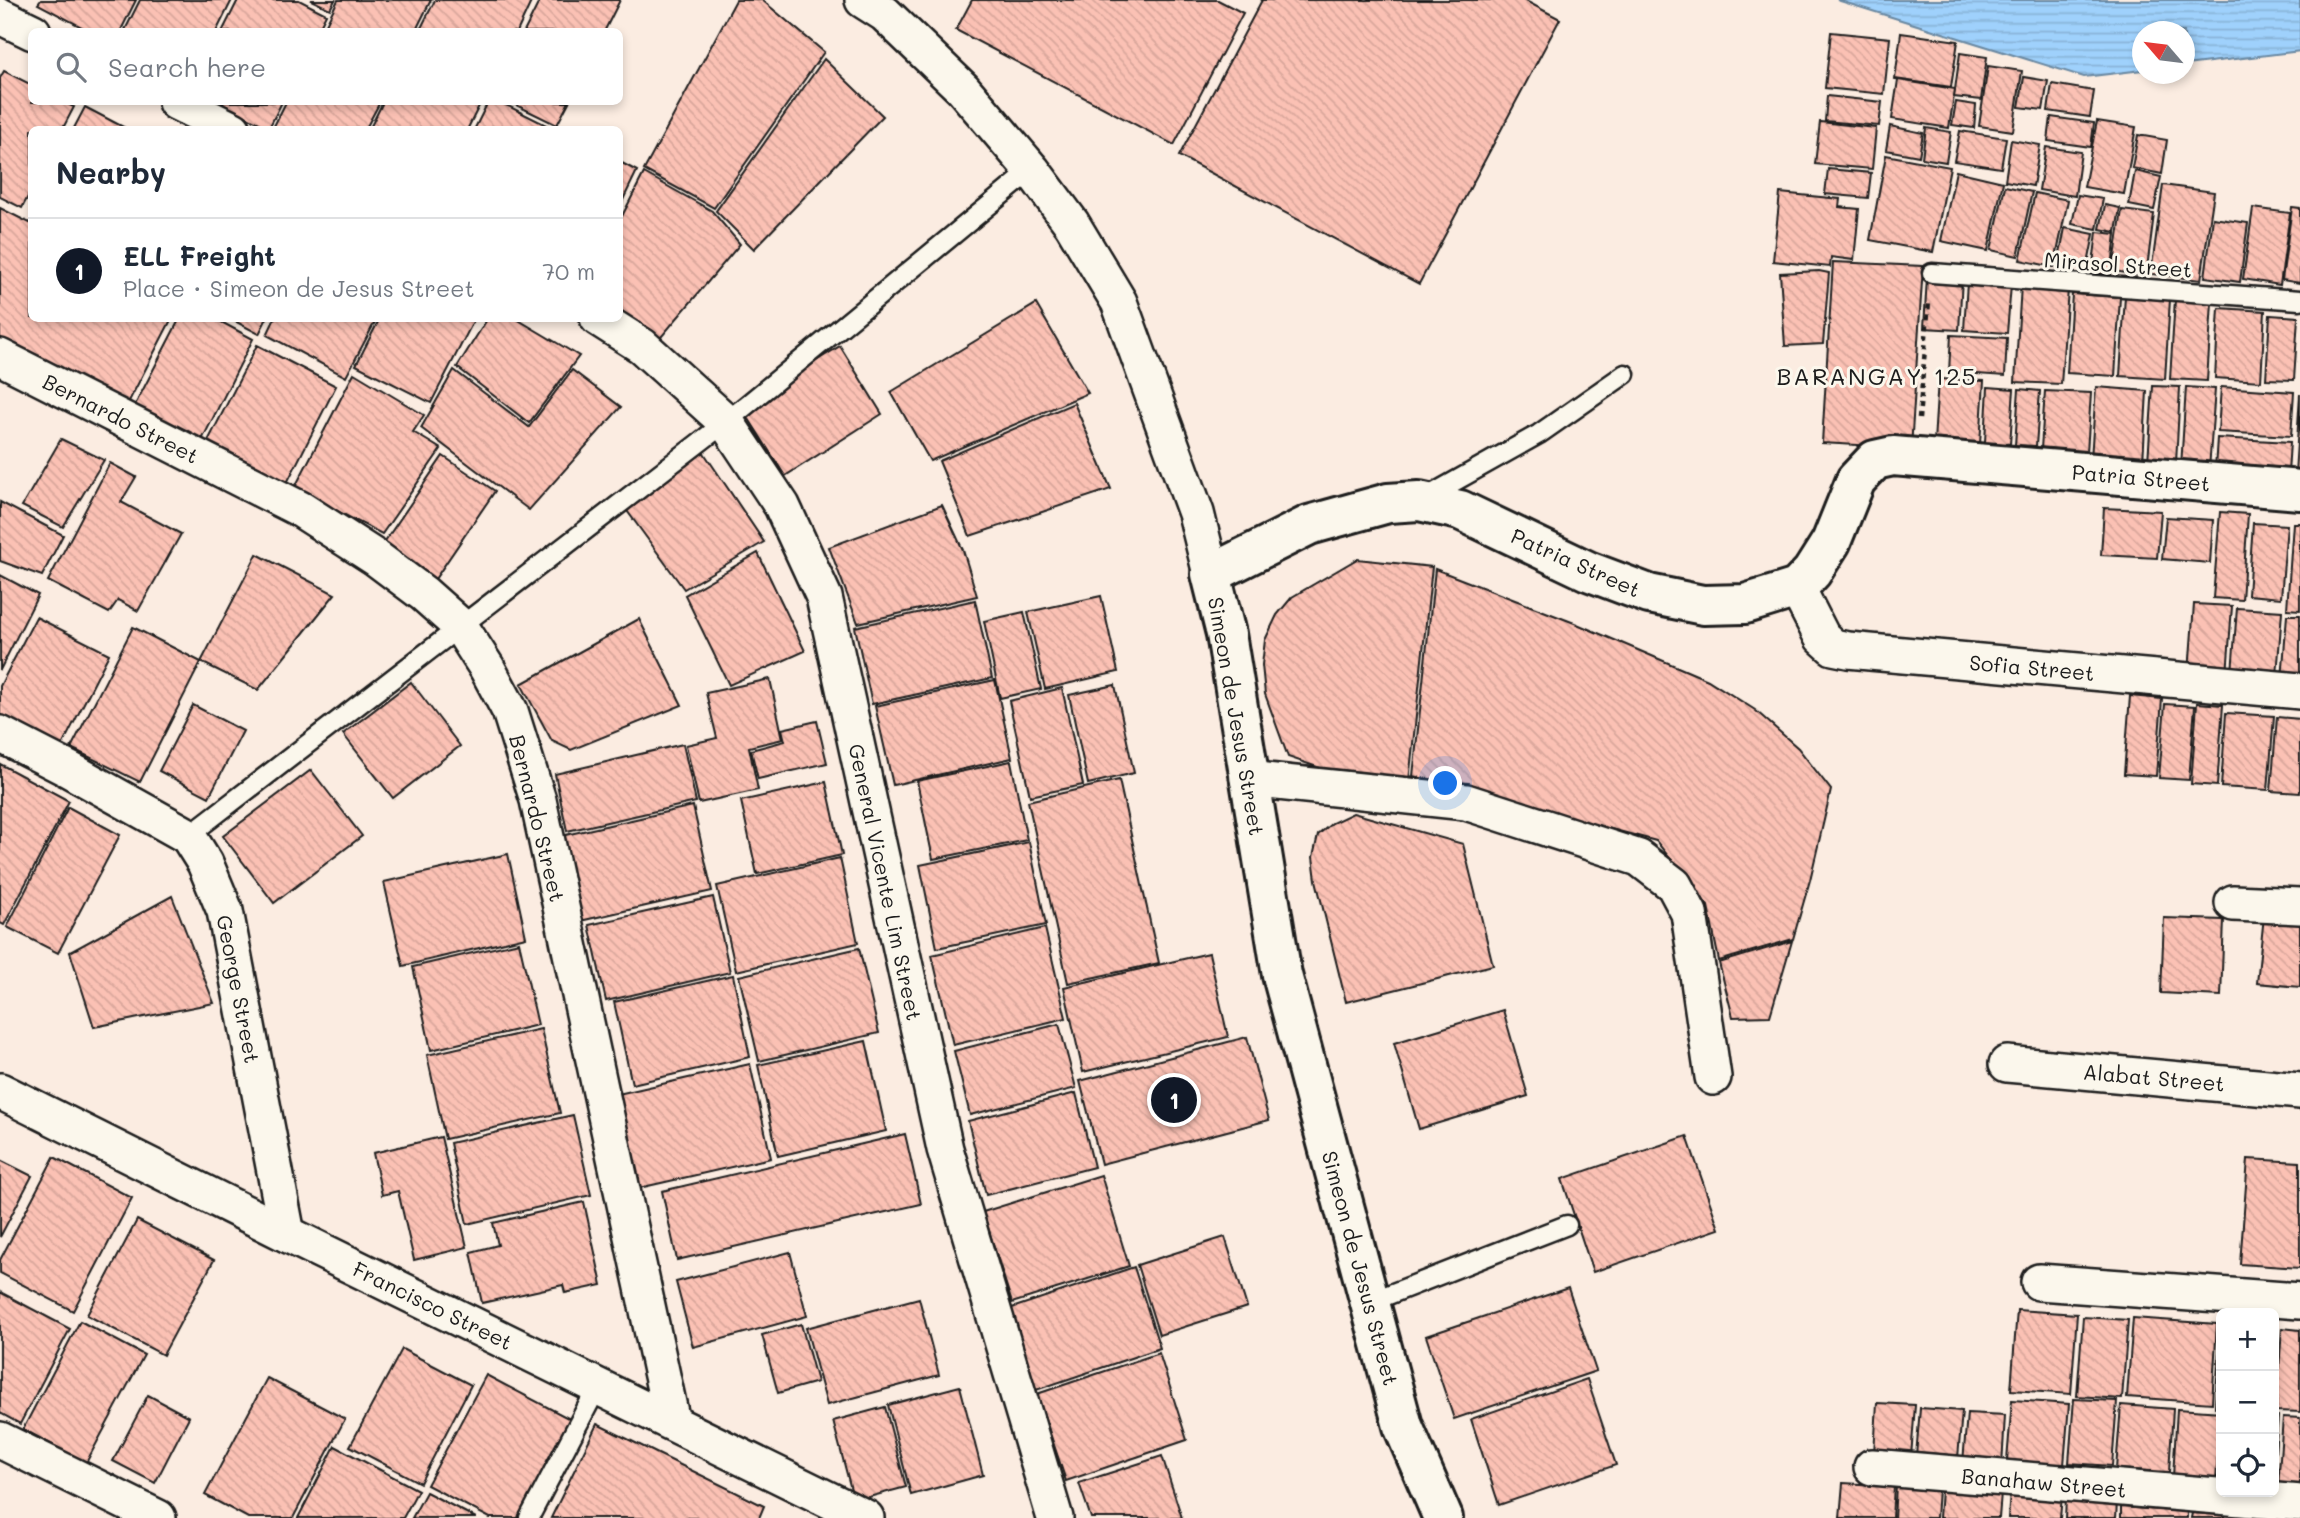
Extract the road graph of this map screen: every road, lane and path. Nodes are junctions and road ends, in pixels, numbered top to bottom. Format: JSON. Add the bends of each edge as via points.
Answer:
{"nodes":[{"id":1,"x":863,"y":0,"type":"edge"},
{"id":2,"x":0,"y":16,"type":"edge"},
{"id":3,"x":28,"y":30,"type":"edge"},
{"id":4,"x":182,"y":105,"type":"edge"},
{"id":5,"x":225,"y":126,"type":"edge"},
{"id":6,"x":1032,"y":170,"type":"junction"},
{"id":7,"x":1932,"y":273,"type":"joint"},
{"id":8,"x":2300,"y":300,"type":"edge"},
{"id":9,"x":604,"y":322,"type":"edge"},
{"id":10,"x":0,"y":357,"type":"edge"},
{"id":11,"x":1625,"y":374,"type":"dead end"},
{"id":12,"x":726,"y":422,"type":"junction"},
{"id":13,"x":1916,"y":458,"type":"junction"},
{"id":14,"x":2300,"y":490,"type":"edge"},
{"id":15,"x":1419,"y":501,"type":"junction"},
{"id":16,"x":1211,"y":574,"type":"junction"},
{"id":17,"x":1797,"y":588,"type":"junction"},
{"id":18,"x":460,"y":626,"type":"junction"},
{"id":19,"x":2300,"y":691,"type":"edge"},
{"id":20,"x":0,"y":734,"type":"edge"},
{"id":21,"x":1248,"y":779,"type":"junction"},
{"id":22,"x":188,"y":836,"type":"junction"},
{"id":23,"x":2233,"y":903,"type":"dead end"},
{"id":24,"x":2300,"y":906,"type":"edge"},
{"id":25,"x":2007,"y":1064,"type":"dead end"},
{"id":26,"x":1713,"y":1077,"type":"dead end"},
{"id":27,"x":0,"y":1091,"type":"edge"},
{"id":28,"x":2300,"y":1091,"type":"edge"},
{"id":29,"x":1567,"y":1225,"type":"dead end"},
{"id":30,"x":287,"y":1234,"type":"junction"},
{"id":31,"x":2039,"y":1282,"type":"dead end"},
{"id":32,"x":2300,"y":1301,"type":"edge"},
{"id":33,"x":1370,"y":1302,"type":"junction"},
{"id":34,"x":598,"y":1386,"type":"junction"},
{"id":35,"x":672,"y":1422,"type":"junction"},
{"id":36,"x":0,"y":1440,"type":"edge"},
{"id":37,"x":1872,"y":1467,"type":"dead end"},
{"id":38,"x":2300,"y":1503,"type":"edge"},
{"id":39,"x":158,"y":1518,"type":"edge"},
{"id":40,"x":529,"y":1518,"type":"edge"},
{"id":41,"x":866,"y":1518,"type":"edge"},
{"id":42,"x":1055,"y":1518,"type":"edge"},
{"id":43,"x":1443,"y":1518,"type":"edge"}],
"edges":[{"from":1,"to":6,"type":"street","name":"Simeon de Jesus Street","via":[[885,14],[963,89]]},
{"from":2,"to":3,"type":"street"},
{"from":4,"to":5,"type":"street"},
{"from":6,"to":12,"type":"lane"},
{"from":6,"to":16,"type":"street","name":"Simeon de Jesus Street","via":[[1072,224],[1119,302],[1196,513]]},
{"from":7,"to":8,"type":"lane","name":"Mirasol Street"},
{"from":7,"to":13,"type":"path"},
{"from":9,"to":12,"type":"street","name":"General Vicente Lim Street","via":[[642,346]]},
{"from":10,"to":18,"type":"street","name":"Bernardo Street","via":[[300,509],[376,558]]},
{"from":11,"to":15,"type":"lane","via":[[1539,434]]},
{"from":12,"to":18,"type":"lane"},
{"from":12,"to":42,"type":"street","name":"General Vicente Lim Street","via":[[782,506],[824,597],[945,1149]]},
{"from":13,"to":14,"type":"street","name":"Patria Street"},
{"from":13,"to":17,"type":"street","name":"Patria Street","via":[[1875,460],[1856,480],[1831,542]]},
{"from":15,"to":16,"type":"street","name":"Patria Street","via":[[1388,503],[1309,525]]},
{"from":15,"to":17,"type":"street","name":"Patria Street","via":[[1460,509],[1588,571],[1649,594],[1703,606],[1731,605]]},
{"from":16,"to":21,"type":"street","name":"Simeon de Jesus Street","via":[[1226,634]]},
{"from":17,"to":19,"type":"street","name":"Sofia Street","via":[[1822,637],[1833,647]]},
{"from":18,"to":22,"type":"lane"},
{"from":18,"to":35,"type":"street","name":"Bernardo Street","via":[[510,712],[538,800]]},
{"from":20,"to":22,"type":"street","name":"George Street"},
{"from":21,"to":26,"type":"street","via":[[1466,802],[1639,858],[1674,885],[1689,913]]},
{"from":21,"to":33,"type":"street","name":"Simeon de Jesus Street","via":[[1282,975]]},
{"from":22,"to":30,"type":"street","name":"George Street","via":[[225,911]]},
{"from":23,"to":24,"type":"street"},
{"from":25,"to":28,"type":"street","name":"Alabat Street"},
{"from":27,"to":30,"type":"street","name":"Francisco Street"},
{"from":29,"to":33,"type":"lane"},
{"from":30,"to":34,"type":"street","name":"Francisco Street"},
{"from":31,"to":32,"type":"street"},
{"from":33,"to":43,"type":"street","name":"Simeon de Jesus Street","via":[[1403,1426]]},
{"from":34,"to":35,"type":"street","name":"Francisco Street"},
{"from":34,"to":40,"type":"lane"},
{"from":35,"to":41,"type":"street","name":"Francisco Street"},
{"from":36,"to":39,"type":"street"},
{"from":37,"to":38,"type":"street","name":"Banahaw Street"}]}
